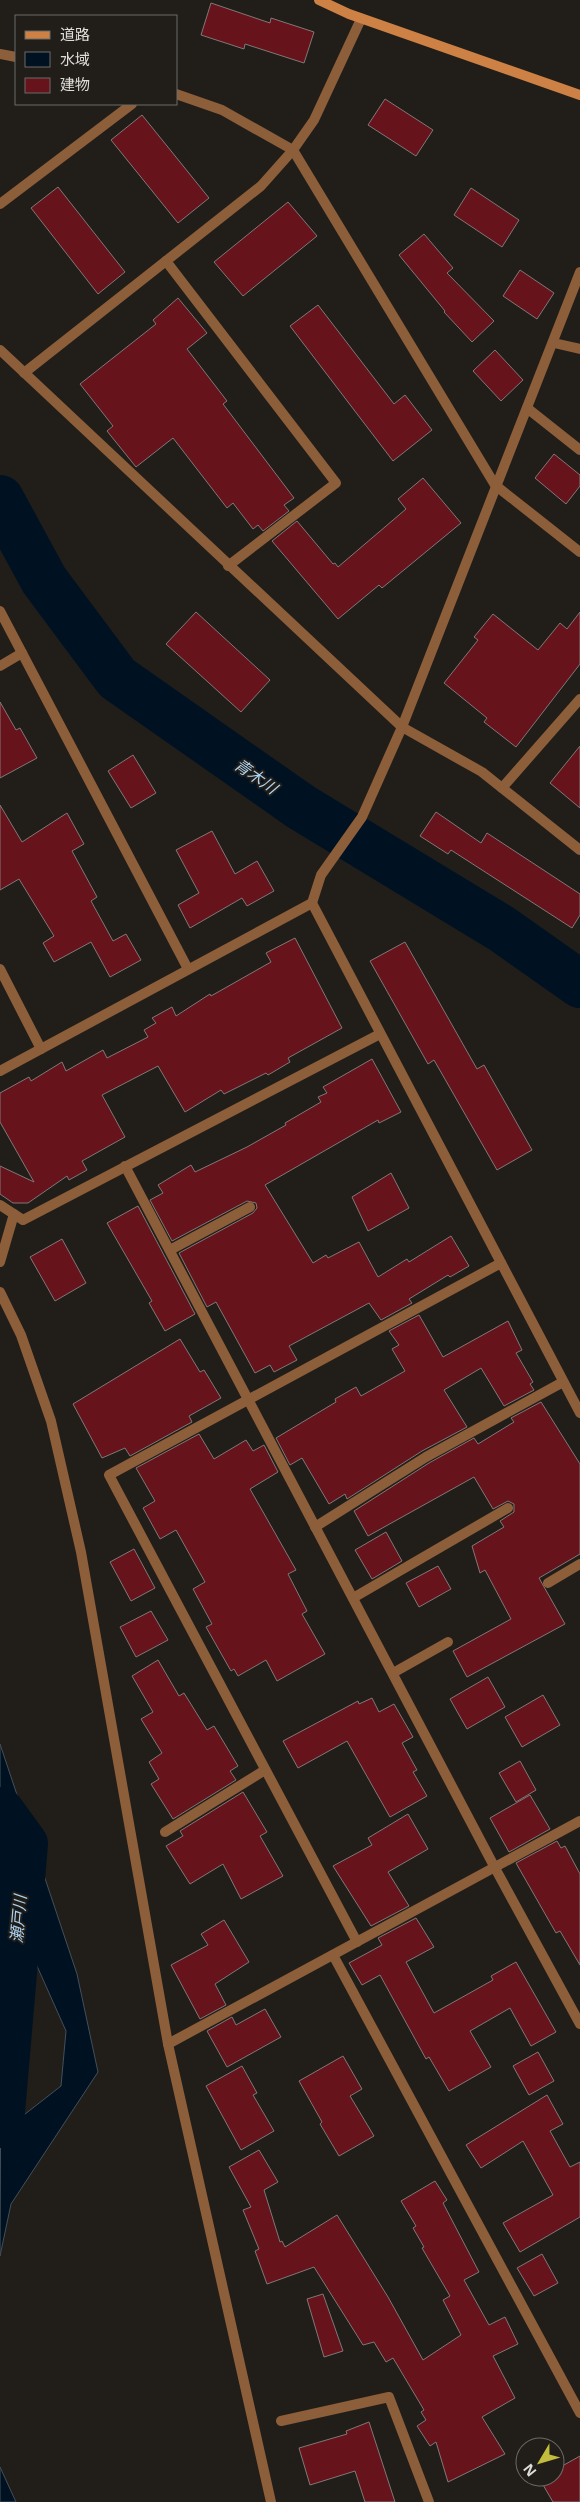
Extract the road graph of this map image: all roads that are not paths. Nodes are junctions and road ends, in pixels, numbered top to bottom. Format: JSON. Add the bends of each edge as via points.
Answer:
{"nodes":[{"id":1,"x":319,"y":0,"type":"edge"},
{"id":2,"x":361,"y":18,"type":"junction"},
{"id":3,"x":0,"y":54,"type":"edge"},
{"id":4,"x":15,"y":57,"type":"edge"},
{"id":5,"x":178,"y":95,"type":"edge"},
{"id":6,"x":580,"y":96,"type":"edge"},
{"id":7,"x":131,"y":105,"type":"edge"},
{"id":8,"x":293,"y":150,"type":"junction"},
{"id":9,"x":0,"y":204,"type":"edge"},
{"id":10,"x":166,"y":261,"type":"junction"},
{"id":11,"x":580,"y":272,"type":"edge"},
{"id":12,"x":554,"y":343,"type":"junction"},
{"id":13,"x":580,"y":349,"type":"edge"},
{"id":14,"x":0,"y":350,"type":"edge"},
{"id":15,"x":24,"y":373,"type":"junction"},
{"id":16,"x":527,"y":408,"type":"junction"},
{"id":17,"x":580,"y":450,"type":"edge"},
{"id":18,"x":495,"y":485,"type":"junction"},
{"id":19,"x":580,"y":552,"type":"edge"},
{"id":20,"x":228,"y":566,"type":"junction"},
{"id":21,"x":0,"y":611,"type":"edge"},
{"id":22,"x":22,"y":653,"type":"junction"},
{"id":23,"x":0,"y":666,"type":"edge"},
{"id":24,"x":580,"y":698,"type":"edge"},
{"id":25,"x":402,"y":727,"type":"junction"},
{"id":26,"x":502,"y":788,"type":"junction"},
{"id":27,"x":580,"y":850,"type":"edge"},
{"id":28,"x":312,"y":903,"type":"junction"},
{"id":29,"x":0,"y":969,"type":"edge"},
{"id":30,"x":188,"y":969,"type":"junction"},
{"id":31,"x":380,"y":1034,"type":"junction"},
{"id":32,"x":41,"y":1048,"type":"junction"},
{"id":33,"x":0,"y":1071,"type":"edge"},
{"id":34,"x":125,"y":1166,"type":"junction"},
{"id":35,"x":0,"y":1205,"type":"edge"},
{"id":36,"x":250,"y":1207,"type":"dead end"},
{"id":37,"x":14,"y":1214,"type":"junction"},
{"id":38,"x":170,"y":1250,"type":"junction"},
{"id":39,"x":0,"y":1262,"type":"edge"},
{"id":40,"x":502,"y":1263,"type":"junction"},
{"id":41,"x":0,"y":1292,"type":"edge"},
{"id":42,"x":563,"y":1382,"type":"junction"},
{"id":43,"x":249,"y":1400,"type":"junction"},
{"id":44,"x":580,"y":1413,"type":"edge"},
{"id":45,"x":508,"y":1508,"type":"dead end"},
{"id":46,"x":315,"y":1527,"type":"junction"},
{"id":47,"x":580,"y":1564,"type":"edge"},
{"id":48,"x":548,"y":1583,"type":"dead end"},
{"id":49,"x":353,"y":1598,"type":"junction"},
{"id":50,"x":448,"y":1642,"type":"dead end"},
{"id":51,"x":392,"y":1673,"type":"junction"},
{"id":52,"x":265,"y":1770,"type":"junction"},
{"id":53,"x":580,"y":1821,"type":"edge"},
{"id":54,"x":165,"y":1832,"type":"dead end"},
{"id":55,"x":495,"y":1868,"type":"junction"},
{"id":56,"x":357,"y":1942,"type":"junction"},
{"id":57,"x":333,"y":1955,"type":"junction"},
{"id":58,"x":580,"y":2024,"type":"edge"},
{"id":59,"x":168,"y":2044,"type":"junction"},
{"id":60,"x":580,"y":2413,"type":"edge"},
{"id":61,"x":281,"y":2421,"type":"dead end"},
{"id":62,"x":271,"y":2502,"type":"edge"},
{"id":63,"x":429,"y":2502,"type":"edge"}],
"edges":[{"from":1,"to":2,"type":"street"},
{"from":2,"to":6,"type":"street"},
{"from":2,"to":8,"type":"street","via":[[314,120]]},
{"from":3,"to":4,"type":"street"},
{"from":5,"to":8,"type":"street","via":[[222,110]]},
{"from":7,"to":9,"type":"street"},
{"from":8,"to":10,"type":"street","via":[[261,186]]},
{"from":8,"to":18,"type":"street"},
{"from":10,"to":15,"type":"street"},
{"from":10,"to":20,"type":"street","via":[[336,483]]},
{"from":11,"to":12,"type":"street"},
{"from":12,"to":13,"type":"street"},
{"from":12,"to":16,"type":"street"},
{"from":14,"to":15,"type":"street"},
{"from":15,"to":20,"type":"street"},
{"from":16,"to":17,"type":"street"},
{"from":16,"to":18,"type":"street"},
{"from":18,"to":19,"type":"street"},
{"from":18,"to":25,"type":"street"},
{"from":20,"to":25,"type":"street"},
{"from":21,"to":22,"type":"street"},
{"from":22,"to":23,"type":"street"},
{"from":22,"to":30,"type":"street"},
{"from":24,"to":26,"type":"street"},
{"from":25,"to":26,"type":"street","via":[[482,772]]},
{"from":25,"to":28,"type":"street","via":[[362,817],[321,875]]},
{"from":26,"to":27,"type":"street"},
{"from":28,"to":30,"type":"street"},
{"from":28,"to":31,"type":"street"},
{"from":29,"to":32,"type":"street"},
{"from":30,"to":32,"type":"street"},
{"from":31,"to":34,"type":"street"},
{"from":31,"to":40,"type":"street"},
{"from":32,"to":33,"type":"street"},
{"from":34,"to":37,"type":"street","via":[[23,1220]]},
{"from":34,"to":38,"type":"street"},
{"from":35,"to":37,"type":"street"},
{"from":36,"to":38,"type":"street"},
{"from":37,"to":39,"type":"street"},
{"from":38,"to":43,"type":"street"},
{"from":40,"to":42,"type":"street"},
{"from":40,"to":43,"type":"street"},
{"from":41,"to":59,"type":"street","via":[[21,1335],[51,1421],[81,1552]]},
{"from":42,"to":44,"type":"street"},
{"from":42,"to":46,"type":"street","via":[[426,1457]]},
{"from":43,"to":46,"type":"street"},
{"from":43,"to":52,"type":"street","via":[[109,1475]]},
{"from":45,"to":49,"type":"street"},
{"from":46,"to":49,"type":"street"},
{"from":47,"to":48,"type":"street"},
{"from":49,"to":51,"type":"street"},
{"from":50,"to":51,"type":"street"},
{"from":51,"to":55,"type":"street"},
{"from":52,"to":54,"type":"street"},
{"from":52,"to":56,"type":"street"},
{"from":53,"to":55,"type":"street"},
{"from":55,"to":56,"type":"street"},
{"from":55,"to":58,"type":"street"},
{"from":56,"to":57,"type":"street"},
{"from":57,"to":59,"type":"street"},
{"from":57,"to":60,"type":"street"},
{"from":59,"to":62,"type":"street"},
{"from":61,"to":63,"type":"street","via":[[389,2397]]}]}
